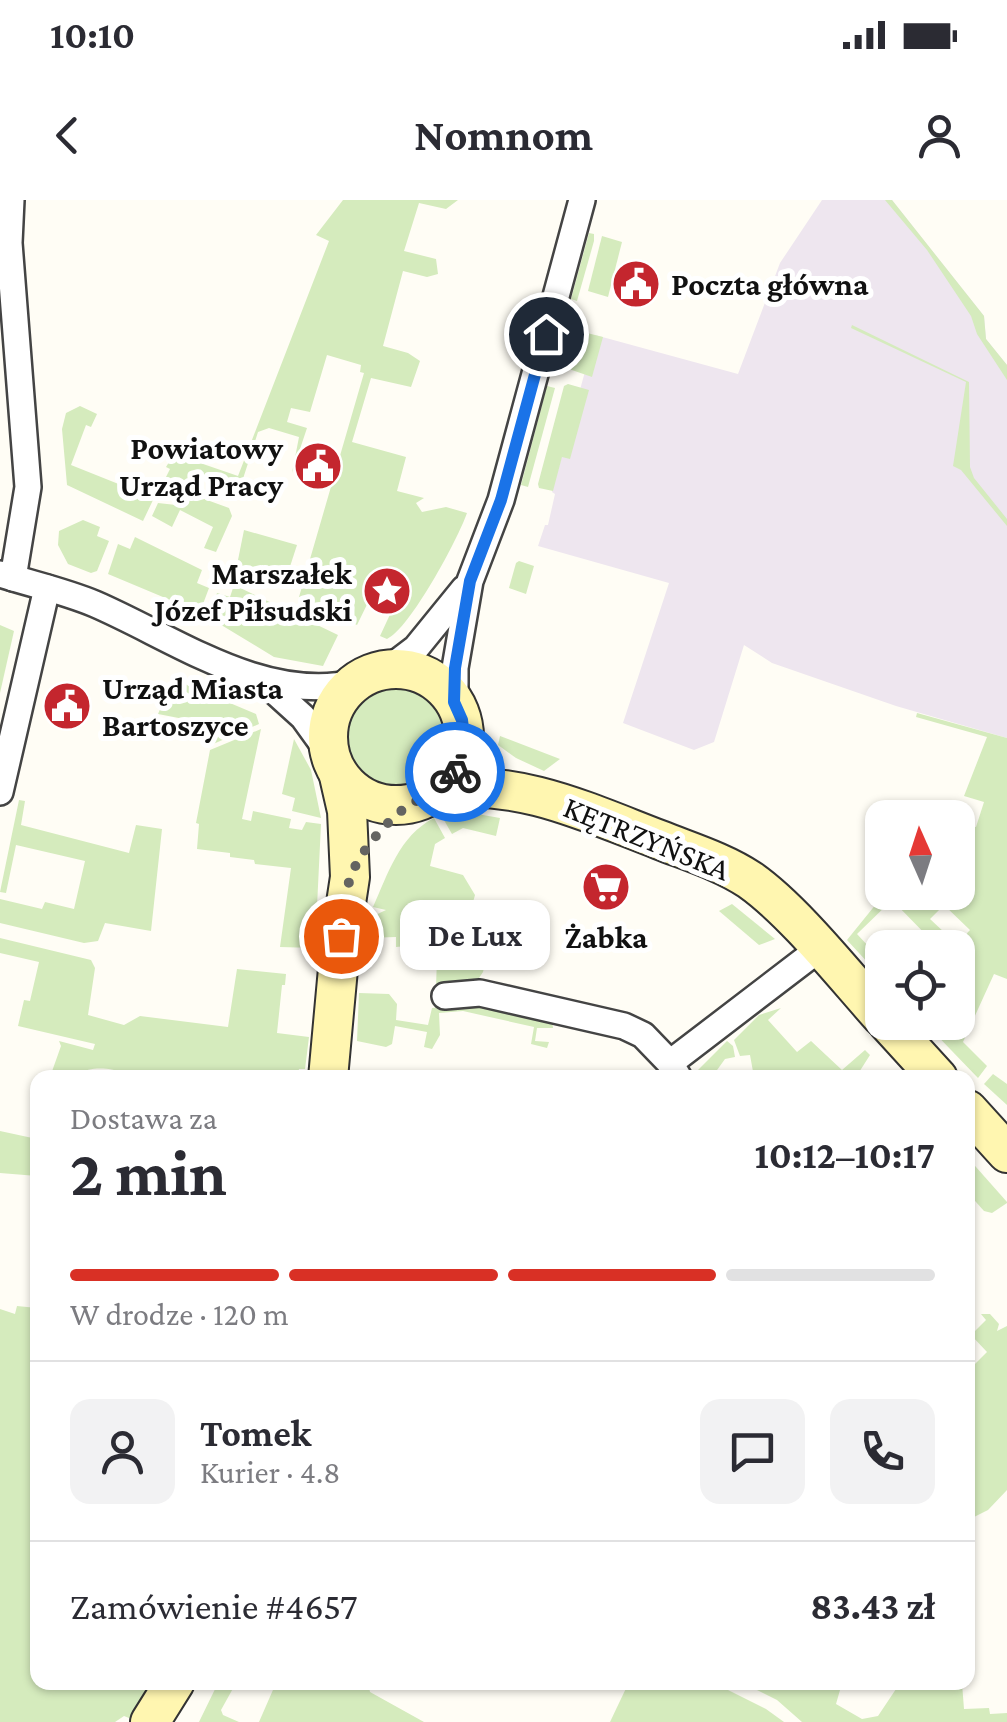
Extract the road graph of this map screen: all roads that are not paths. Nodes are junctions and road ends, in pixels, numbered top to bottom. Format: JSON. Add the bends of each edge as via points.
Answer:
{"nodes":[{"id":1,"x":11,"y":200,"type":"edge"},
{"id":2,"x":582,"y":200,"type":"edge"},
{"id":3,"x":7,"y":576,"type":"edge"},
{"id":4,"x":470,"y":581,"type":"junction"},
{"id":5,"x":47,"y":588,"type":"junction"},
{"id":6,"x":370,"y":677,"type":"junction"},
{"id":7,"x":262,"y":680,"type":"junction"},
{"id":8,"x":459,"y":715,"type":"junction"},
{"id":9,"x":334,"y":764,"type":"junction"},
{"id":10,"x":0,"y":792,"type":"edge"},
{"id":11,"x":533,"y":794,"type":"junction"},
{"id":12,"x":425,"y":797,"type":"junction"},
{"id":13,"x":350,"y":877,"type":"junction"},
{"id":14,"x":820,"y":949,"type":"junction"},
{"id":15,"x":444,"y":996,"type":"dead end"},
{"id":16,"x":865,"y":998,"type":"edge"},
{"id":17,"x":903,"y":1040,"type":"edge"},
{"id":18,"x":329,"y":1070,"type":"edge"},
{"id":19,"x":674,"y":1070,"type":"edge"},
{"id":20,"x":931,"y":1070,"type":"edge"},
{"id":21,"x":975,"y":1118,"type":"edge"},
{"id":22,"x":1007,"y":1153,"type":"edge"},
{"id":23,"x":170,"y":1690,"type":"edge"},
{"id":24,"x":198,"y":1690,"type":"edge"},
{"id":25,"x":150,"y":1722,"type":"edge"},
{"id":26,"x":180,"y":1722,"type":"edge"}],
"edges":[{"from":1,"to":3,"type":"street","via":[[28,487]]},
{"from":2,"to":4,"type":"street","via":[[501,500]]},
{"from":3,"to":5,"type":"street"},
{"from":4,"to":6,"type":"street","via":[[416,648]]},
{"from":4,"to":8,"type":"street","via":[[455,668]]},
{"from":5,"to":7,"type":"street"},
{"from":5,"to":10,"type":"street"},
{"from":6,"to":7,"type":"street","via":[[320,687]]},
{"from":6,"to":8,"type":"street","via":[[406,670],[428,676]]},
{"from":6,"to":9,"type":"street","via":[[339,699],[332,714]]},
{"from":7,"to":9,"type":"street","via":[[304,717]]},
{"from":8,"to":11,"type":"street","name":"KĘTRZYŃSKA","via":[[484,754]]},
{"from":8,"to":12,"type":"street","via":[[461,759],[451,778]]},
{"from":9,"to":12,"type":"street","via":[[352,790],[371,801],[393,806]]},
{"from":9,"to":13,"type":"street","via":[[347,811]]},
{"from":11,"to":12,"type":"street","name":"KĘTRZYŃSKA","via":[[473,787]]},
{"from":11,"to":14,"type":"street","name":"KĘTRZYŃSKA","via":[[717,862],[750,880]]},
{"from":12,"to":13,"type":"street","via":[[385,827]]},
{"from":13,"to":18,"type":"street"},
{"from":14,"to":16,"type":"street","name":"KĘTRZYŃSKA"},
{"from":14,"to":19,"type":"street"},
{"from":15,"to":19,"type":"street","via":[[480,993],[604,1020],[643,1036]]},
{"from":17,"to":20,"type":"street","name":"KĘTRZYŃSKA"},
{"from":21,"to":22,"type":"street"},
{"from":23,"to":25,"type":"street"},
{"from":24,"to":26,"type":"street"}]}
